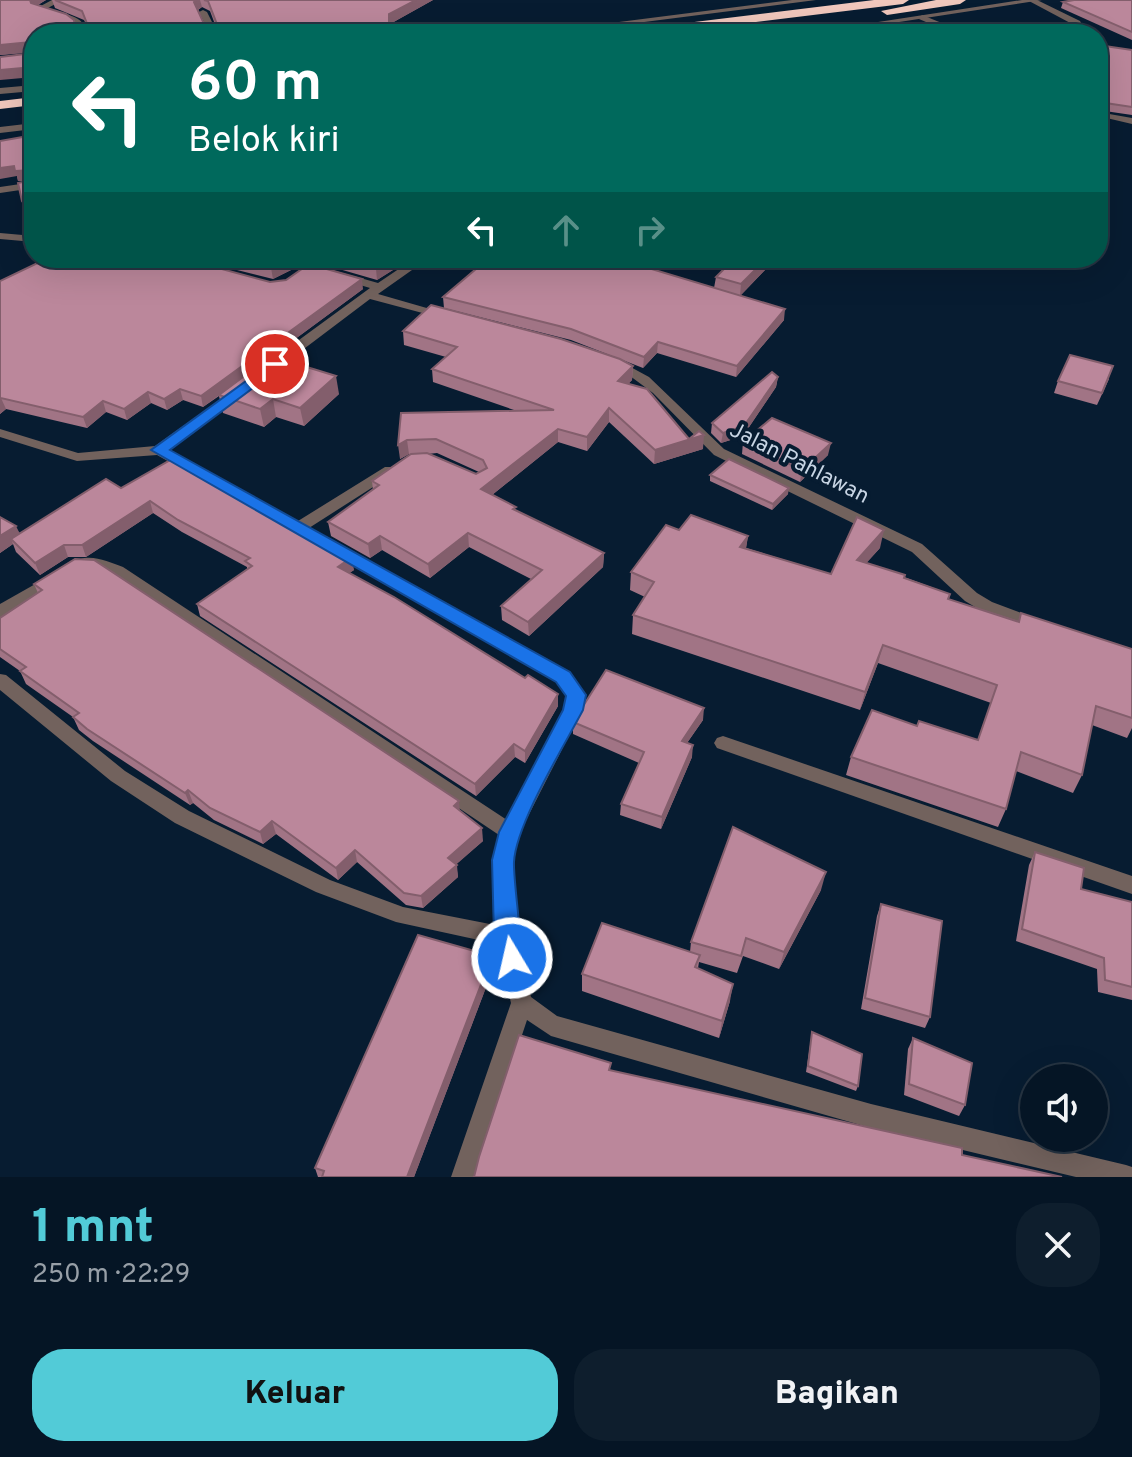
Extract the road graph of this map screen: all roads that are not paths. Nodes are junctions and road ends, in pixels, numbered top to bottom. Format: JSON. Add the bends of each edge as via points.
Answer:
{"nodes":[{"id":1,"x":59,"y":0,"type":"edge"},
{"id":2,"x":812,"y":0,"type":"edge"},
{"id":3,"x":903,"y":0,"type":"edge"},
{"id":4,"x":960,"y":0,"type":"edge"},
{"id":5,"x":1036,"y":0,"type":"edge"},
{"id":6,"x":203,"y":12,"type":"edge"},
{"id":7,"x":922,"y":17,"type":"junction"},
{"id":8,"x":79,"y":24,"type":"edge"},
{"id":9,"x":209,"y":24,"type":"edge"},
{"id":10,"x":612,"y":24,"type":"edge"},
{"id":11,"x":710,"y":24,"type":"edge"},
{"id":12,"x":778,"y":24,"type":"edge"},
{"id":13,"x":873,"y":24,"type":"edge"},
{"id":14,"x":938,"y":24,"type":"edge"},
{"id":15,"x":1078,"y":24,"type":"edge"},
{"id":16,"x":24,"y":89,"type":"edge"},
{"id":17,"x":0,"y":91,"type":"edge"},
{"id":18,"x":24,"y":102,"type":"edge"},
{"id":19,"x":0,"y":105,"type":"edge"},
{"id":20,"x":24,"y":110,"type":"edge"},
{"id":21,"x":0,"y":113,"type":"edge"},
{"id":22,"x":1108,"y":116,"type":"edge"},
{"id":23,"x":1132,"y":121,"type":"edge"},
{"id":24,"x":24,"y":127,"type":"edge"},
{"id":25,"x":0,"y":130,"type":"edge"},
{"id":26,"x":24,"y":186,"type":"edge"},
{"id":27,"x":0,"y":190,"type":"edge"},
{"id":28,"x":0,"y":236,"type":"edge"},
{"id":29,"x":24,"y":238,"type":"edge"},
{"id":30,"x":299,"y":268,"type":"edge"},
{"id":31,"x":408,"y":268,"type":"edge"},
{"id":32,"x":374,"y":291,"type":"junction"},
{"id":33,"x":459,"y":319,"type":"edge"},
{"id":34,"x":600,"y":356,"type":"edge"},
{"id":35,"x":258,"y":377,"type":"edge"},
{"id":36,"x":245,"y":386,"type":"edge"},
{"id":37,"x":0,"y":433,"type":"edge"},
{"id":38,"x":159,"y":450,"type":"junction"},
{"id":39,"x":409,"y":461,"type":"edge"},
{"id":40,"x":300,"y":527,"type":"junction"},
{"id":41,"x":0,"y":612,"type":"edge"},
{"id":42,"x":1059,"y":633,"type":"edge"},
{"id":43,"x":0,"y":680,"type":"edge"},
{"id":44,"x":723,"y":743,"type":"dead end"},
{"id":45,"x":510,"y":832,"type":"junction"},
{"id":46,"x":1132,"y":885,"type":"edge"},
{"id":47,"x":506,"y":936,"type":"junction"},
{"id":48,"x":522,"y":1003,"type":"junction"},
{"id":49,"x":463,"y":1177,"type":"edge"},
{"id":50,"x":1126,"y":1177,"type":"edge"}],
"edges":[{"from":1,"to":8,"type":"street","via":[[39,9]]},
{"from":2,"to":10,"type":"street"},
{"from":3,"to":11,"type":"highway"},
{"from":4,"to":12,"type":"highway"},
{"from":5,"to":7,"type":"street"},
{"from":5,"to":15,"type":"street"},
{"from":6,"to":9,"type":"street"},
{"from":7,"to":13,"type":"street"},
{"from":7,"to":14,"type":"street"},
{"from":16,"to":17,"type":"street"},
{"from":18,"to":19,"type":"highway"},
{"from":20,"to":21,"type":"highway"},
{"from":22,"to":23,"type":"lane"},
{"from":24,"to":25,"type":"street"},
{"from":26,"to":27,"type":"street"},
{"from":28,"to":29,"type":"street"},
{"from":30,"to":32,"type":"street"},
{"from":31,"to":32,"type":"street"},
{"from":32,"to":33,"type":"street"},
{"from":32,"to":35,"type":"street"},
{"from":34,"to":42,"type":"street","name":"Jalan Pahlawan","via":[[653,383],[719,452],[917,548],[986,606]]},
{"from":36,"to":38,"type":"street"},
{"from":37,"to":38,"type":"street","via":[[77,457]]},
{"from":38,"to":40,"type":"street"},
{"from":39,"to":40,"type":"street"},
{"from":40,"to":45,"type":"street","via":[[563,677],[573,688],[573,710]]},
{"from":41,"to":45,"type":"street","via":[[76,564],[104,565]]},
{"from":43,"to":47,"type":"street","via":[[118,776],[182,817],[323,886],[403,916]]},
{"from":44,"to":46,"type":"street"},
{"from":45,"to":47,"type":"street","via":[[503,860]]},
{"from":47,"to":48,"type":"street"},
{"from":48,"to":49,"type":"street"},
{"from":48,"to":50,"type":"street","via":[[551,1025],[710,1072]]}]}
